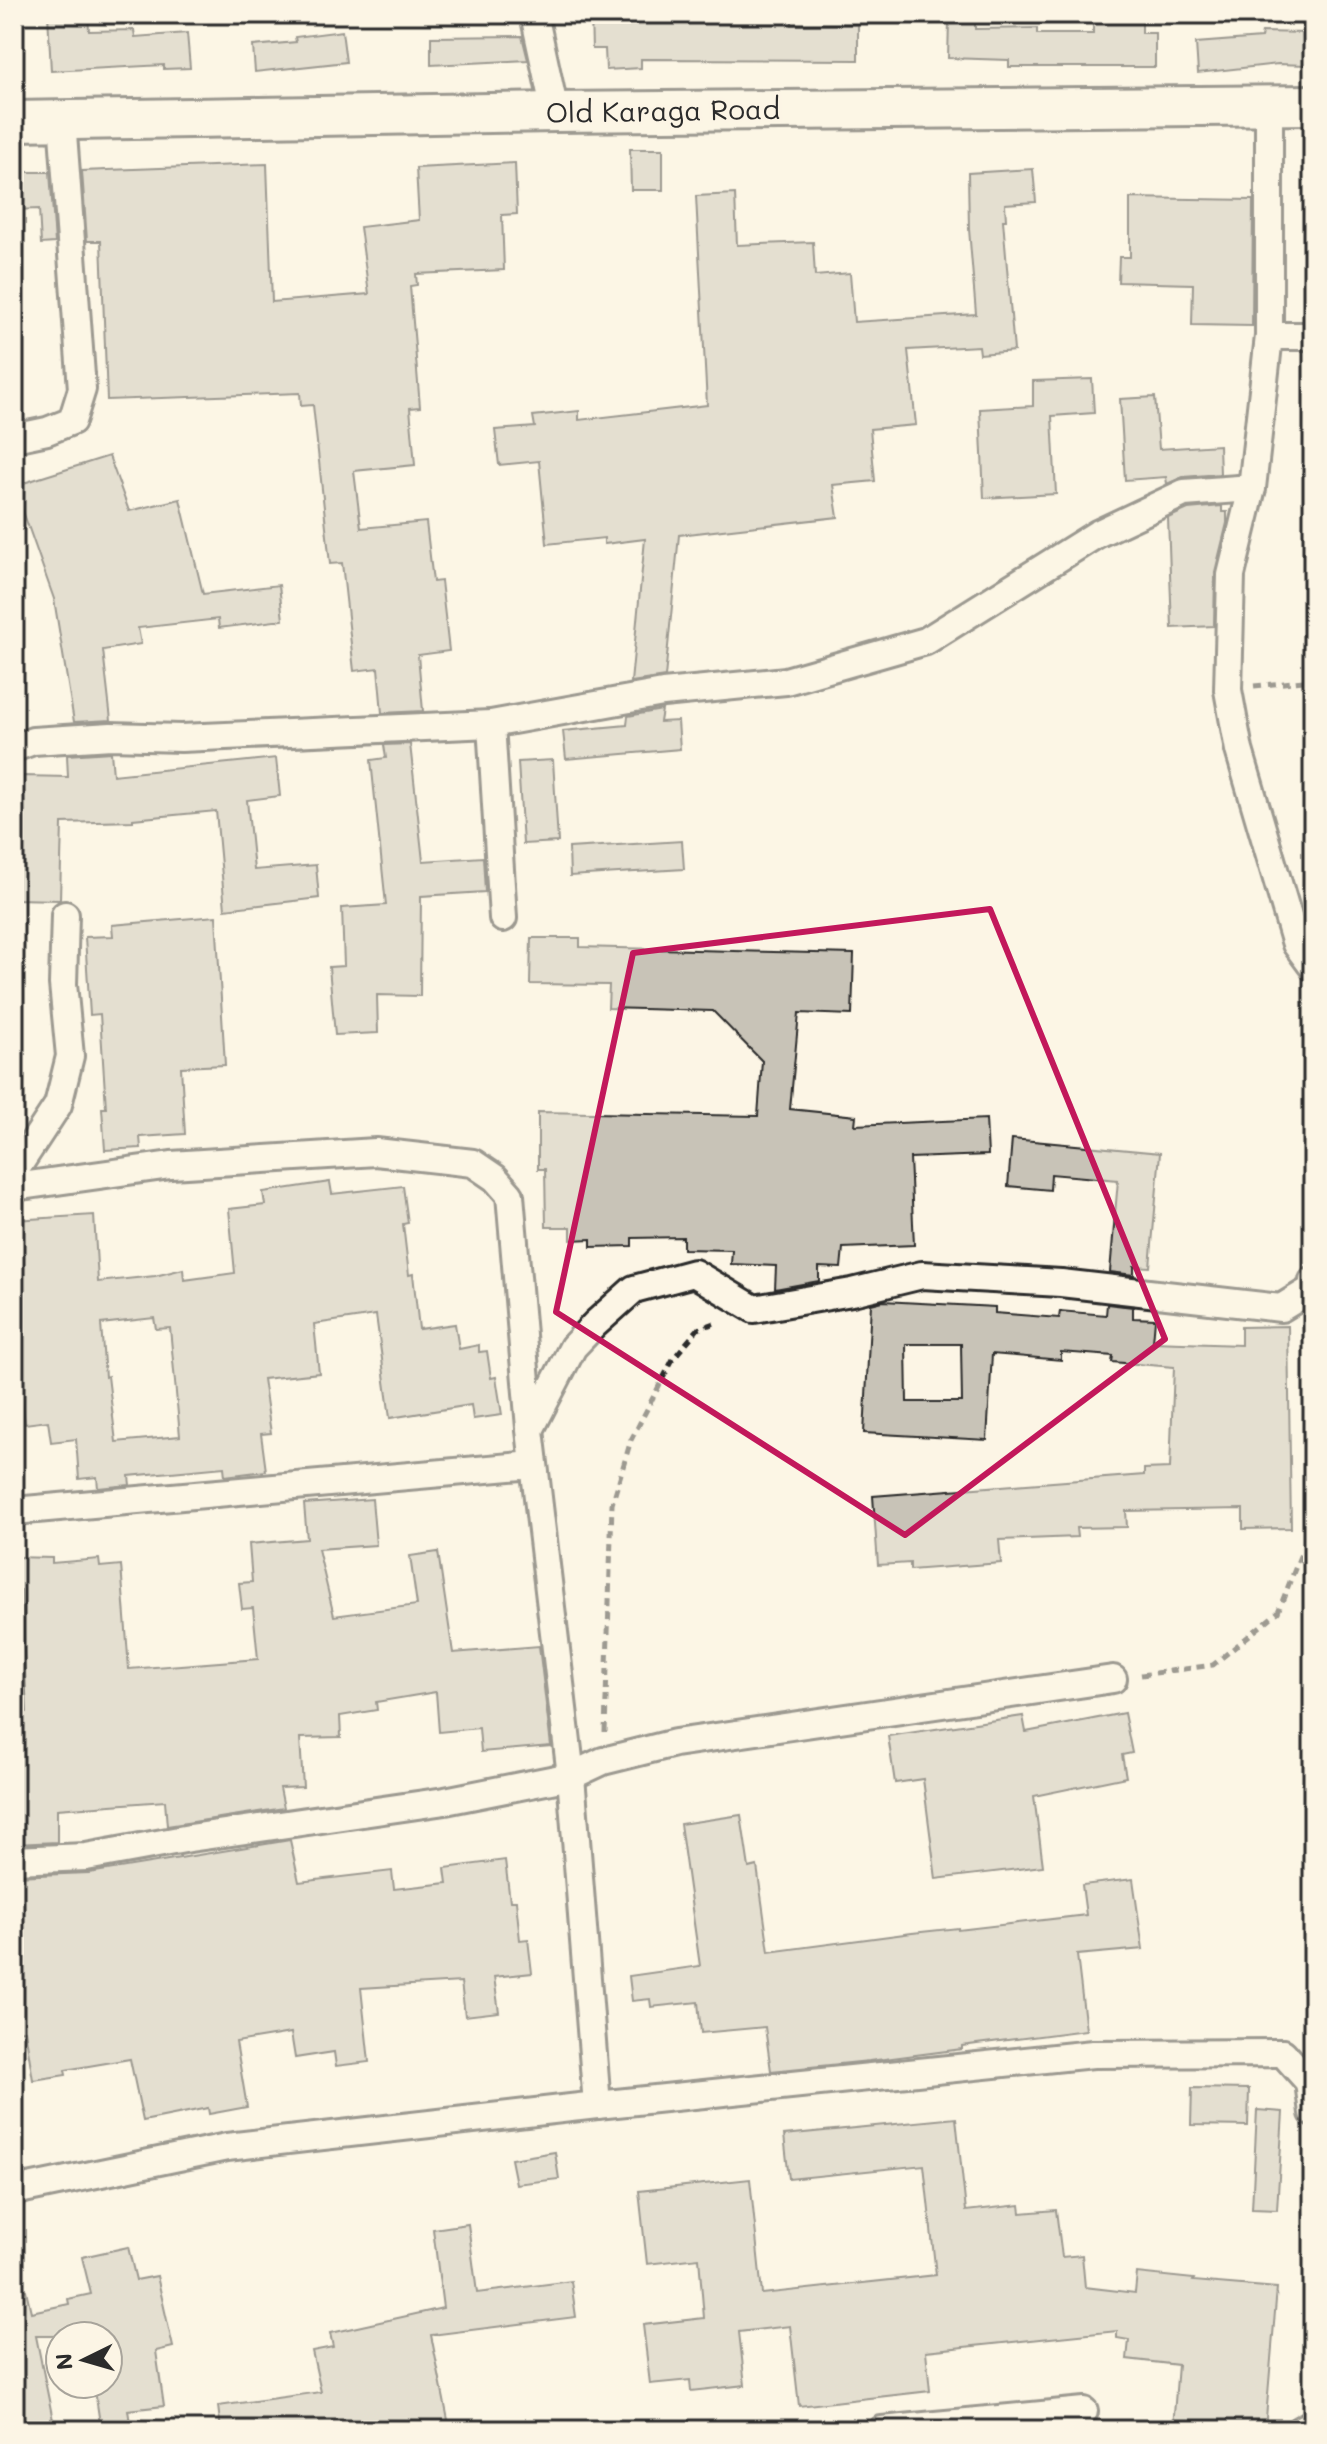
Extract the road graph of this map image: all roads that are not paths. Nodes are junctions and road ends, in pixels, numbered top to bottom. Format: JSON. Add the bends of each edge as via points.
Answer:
{"nodes":[{"id":1,"x":534,"y":14,"type":"edge"},
{"id":2,"x":1269,"y":105,"type":"junction"},
{"id":3,"x":1313,"y":105,"type":"edge"},
{"id":4,"x":555,"y":112,"type":"junction"},
{"id":5,"x":62,"y":120,"type":"junction"},
{"id":6,"x":14,"y":121,"type":"edge"},
{"id":7,"x":1269,"y":336,"type":"junction"},
{"id":8,"x":1313,"y":336,"type":"edge"},
{"id":9,"x":14,"y":438,"type":"edge"},
{"id":10,"x":1252,"y":488,"type":"junction"},
{"id":11,"x":491,"y":724,"type":"junction"},
{"id":12,"x":14,"y":748,"type":"edge"},
{"id":13,"x":65,"y":915,"type":"dead end"},
{"id":14,"x":503,"y":918,"type":"dead end"},
{"id":15,"x":1313,"y":967,"type":"edge"},
{"id":16,"x":14,"y":1172,"type":"edge"},
{"id":17,"x":14,"y":1187,"type":"edge"},
{"id":18,"x":1313,"y":1281,"type":"edge"},
{"id":19,"x":530,"y":1430,"type":"junction"},
{"id":20,"x":533,"y":1465,"type":"junction"},
{"id":21,"x":14,"y":1511,"type":"edge"},
{"id":22,"x":1113,"y":1679,"type":"road end"},
{"id":23,"x":571,"y":1776,"type":"junction"},
{"id":24,"x":14,"y":1860,"type":"edge"},
{"id":25,"x":597,"y":2105,"type":"junction"},
{"id":26,"x":1313,"y":2113,"type":"edge"},
{"id":27,"x":14,"y":2191,"type":"edge"},
{"id":28,"x":1084,"y":2411,"type":"dead end"},
{"id":29,"x":1313,"y":2423,"type":"edge"},
{"id":30,"x":882,"y":2430,"type":"edge"},
{"id":31,"x":1300,"y":2430,"type":"edge"}],
"edges":[{"from":1,"to":4,"type":"street"},
{"from":2,"to":3,"type":"street","name":"Old Karaga Road"},
{"from":2,"to":4,"type":"street","name":"Old Karaga Road"},
{"from":2,"to":7,"type":"street"},
{"from":4,"to":5,"type":"street","name":"Old Karaga Road"},
{"from":5,"to":6,"type":"street","name":"Old Karaga Road"},
{"from":5,"to":9,"type":"street","via":[[82,389],[72,421]]},
{"from":7,"to":8,"type":"street"},
{"from":7,"to":10,"type":"street"},
{"from":10,"to":11,"type":"street","via":[[1184,493],[1111,527],[926,641],[786,681],[663,693]]},
{"from":10,"to":15,"type":"street","via":[[1231,575],[1228,690],[1239,750],[1296,944]]},
{"from":11,"to":12,"type":"street","via":[[181,738],[111,736],[33,741]]},
{"from":11,"to":14,"type":"street"},
{"from":13,"to":16,"type":"street","via":[[63,984],[70,1056],[58,1105]]},
{"from":17,"to":19,"type":"street","via":[[171,1165],[376,1152],[473,1163],[510,1195]]},
{"from":18,"to":19,"type":"street","via":[[1312,1289],[1281,1308],[1061,1283],[922,1275],[754,1309],[694,1273],[634,1289],[573,1347]]},
{"from":19,"to":20,"type":"street"},
{"from":20,"to":21,"type":"street"},
{"from":20,"to":23,"type":"street"},
{"from":22,"to":23,"type":"street","via":[[675,1743],[603,1761]]},
{"from":23,"to":24,"type":"street","via":[[86,1857]]},
{"from":23,"to":25,"type":"street"},
{"from":25,"to":26,"type":"street","via":[[1093,2054],[1283,2053],[1309,2082]]},
{"from":25,"to":27,"type":"street","via":[[227,2147]]},
{"from":28,"to":30,"type":"street"},
{"from":29,"to":31,"type":"street"}]}
